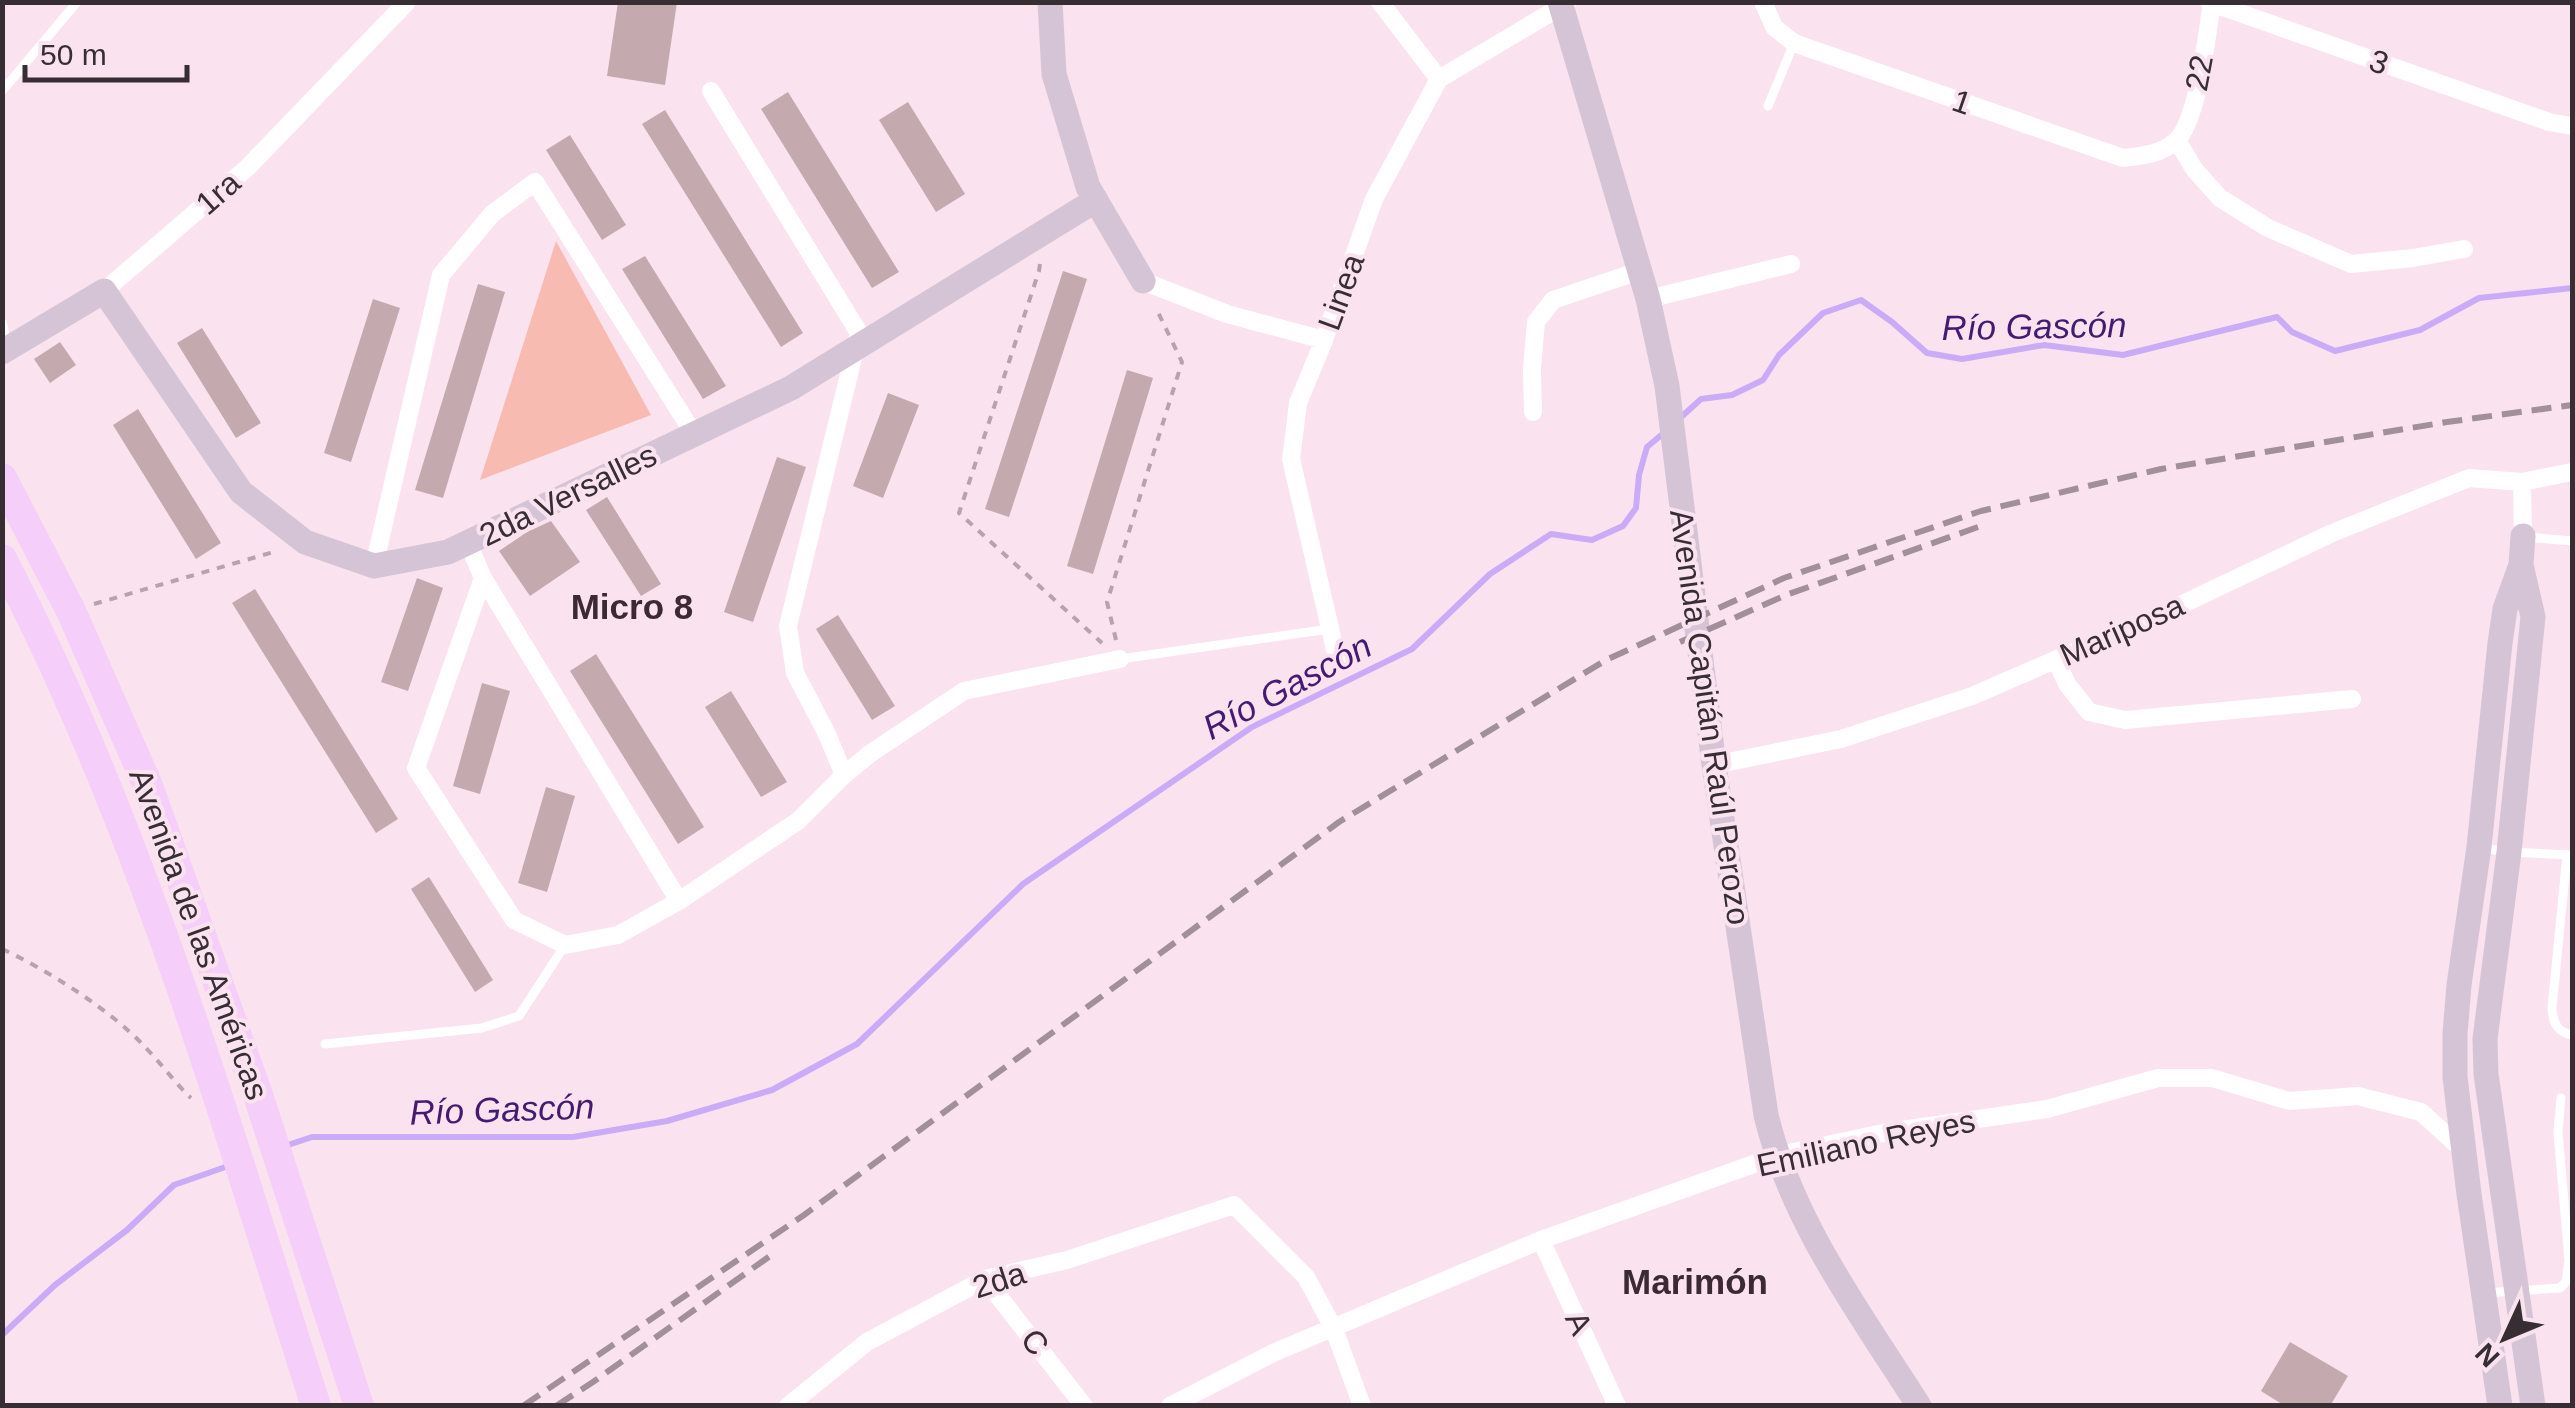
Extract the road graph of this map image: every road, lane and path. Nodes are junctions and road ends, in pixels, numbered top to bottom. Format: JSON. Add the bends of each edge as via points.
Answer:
{"nodes":[{"id":1,"x":76,"y":2,"type":"edge"},
{"id":2,"x":407,"y":2,"type":"edge"},
{"id":3,"x":1050,"y":2,"type":"edge"},
{"id":4,"x":1380,"y":2,"type":"edge"},
{"id":5,"x":1763,"y":3,"type":"edge"},
{"id":6,"x":2211,"y":3,"type":"edge"},
{"id":7,"x":1563,"y":4,"type":"edge"},
{"id":8,"x":1794,"y":43,"type":"junction"},
{"id":9,"x":1438,"y":79,"type":"junction"},
{"id":10,"x":711,"y":91,"type":"dead end"},
{"id":11,"x":2,"y":92,"type":"edge"},
{"id":12,"x":1768,"y":106,"type":"dead end"},
{"id":13,"x":2572,"y":126,"type":"edge"},
{"id":14,"x":2177,"y":140,"type":"junction"},
{"id":15,"x":1096,"y":200,"type":"junction"},
{"id":16,"x":1040,"y":236,"type":"junction"},
{"id":17,"x":2464,"y":248,"type":"dead end"},
{"id":18,"x":1790,"y":264,"type":"dead end"},
{"id":19,"x":1639,"y":271,"type":"junction"},
{"id":20,"x":1143,"y":281,"type":"junction"},
{"id":21,"x":104,"y":291,"type":"junction"},
{"id":22,"x":1648,"y":299,"type":"junction"},
{"id":23,"x":2,"y":322,"type":"edge"},
{"id":24,"x":1324,"y":340,"type":"junction"},
{"id":25,"x":857,"y":346,"type":"junction"},
{"id":26,"x":6,"y":350,"type":"edge"},
{"id":27,"x":1533,"y":412,"type":"dead end"},
{"id":28,"x":694,"y":434,"type":"junction"},
{"id":29,"x":2572,"y":472,"type":"edge"},
{"id":30,"x":2,"y":478,"type":"edge"},
{"id":31,"x":2522,"y":482,"type":"junction"},
{"id":32,"x":2524,"y":536,"type":"junction"},
{"id":33,"x":2572,"y":541,"type":"edge"},
{"id":34,"x":305,"y":542,"type":"junction"},
{"id":35,"x":468,"y":543,"type":"junction"},
{"id":36,"x":2,"y":559,"type":"edge"},
{"id":37,"x":2521,"y":565,"type":"junction"},
{"id":38,"x":374,"y":566,"type":"junction"},
{"id":39,"x":483,"y":578,"type":"junction"},
{"id":40,"x":70,"y":611,"type":"junction"},
{"id":41,"x":1331,"y":629,"type":"junction"},
{"id":42,"x":1120,"y":659,"type":"junction"},
{"id":43,"x":2056,"y":660,"type":"junction"},
{"id":44,"x":1338,"y":663,"type":"dead end"},
{"id":45,"x":2352,"y":699,"type":"dead end"},
{"id":46,"x":1714,"y":765,"type":"junction"},
{"id":47,"x":844,"y":775,"type":"junction"},
{"id":48,"x":2479,"y":848,"type":"junction"},
{"id":49,"x":2509,"y":852,"type":"junction"},
{"id":50,"x":2570,"y":855,"type":"edge"},
{"id":51,"x":678,"y":902,"type":"junction"},
{"id":52,"x":565,"y":945,"type":"junction"},
{"id":53,"x":2,"y":948,"type":"edge"},
{"id":54,"x":2572,"y":1035,"type":"edge"},
{"id":55,"x":324,"y":1044,"type":"dead end"},
{"id":56,"x":2561,"y":1098,"type":"dead end"},
{"id":57,"x":211,"y":1108,"type":"junction"},
{"id":58,"x":2464,"y":1150,"type":"junction"},
{"id":59,"x":1776,"y":1156,"type":"junction"},
{"id":60,"x":1541,"y":1240,"type":"junction"},
{"id":61,"x":985,"y":1279,"type":"junction"},
{"id":62,"x":2518,"y":1292,"type":"junction"},
{"id":63,"x":2482,"y":1294,"type":"junction"},
{"id":64,"x":329,"y":1316,"type":"junction"},
{"id":65,"x":290,"y":1325,"type":"junction"},
{"id":66,"x":1334,"y":1329,"type":"junction"},
{"id":67,"x":316,"y":1406,"type":"edge"},
{"id":68,"x":359,"y":1406,"type":"edge"},
{"id":69,"x":788,"y":1406,"type":"edge"},
{"id":70,"x":1084,"y":1406,"type":"edge"},
{"id":71,"x":1170,"y":1406,"type":"edge"},
{"id":72,"x":1362,"y":1406,"type":"edge"},
{"id":73,"x":1617,"y":1406,"type":"edge"},
{"id":74,"x":1919,"y":1406,"type":"edge"},
{"id":75,"x":2500,"y":1406,"type":"edge"},
{"id":76,"x":2533,"y":1406,"type":"edge"}],
"edges":[{"from":1,"to":11,"type":"lane"},
{"from":2,"to":21,"type":"street","name":"1ra","via":[[247,168]]},
{"from":3,"to":15,"type":"street","via":[[1054,74]]},
{"from":4,"to":9,"type":"street"},
{"from":5,"to":8,"type":"street","via":[[1774,27]]},
{"from":6,"to":13,"type":"street","name":"3"},
{"from":6,"to":14,"type":"street","name":"22","via":[[2191,117]]},
{"from":7,"to":9,"type":"street"},
{"from":7,"to":19,"type":"street","name":"Avenida Capitán Raúl Perozo"},
{"from":8,"to":12,"type":"lane"},
{"from":8,"to":14,"type":"street","name":"1","via":[[2123,158],[2150,156]]},
{"from":9,"to":24,"type":"street","name":"Linea","via":[[1374,199]]},
{"from":10,"to":25,"type":"street","via":[[858,333]]},
{"from":14,"to":17,"type":"street","via":[[2220,198],[2268,228],[2351,264]]},
{"from":15,"to":16,"type":"street","name":"2da Versalles"},
{"from":15,"to":20,"type":"street"},
{"from":16,"to":25,"type":"street","name":"2da Versalles"},
{"from":16,"to":42,"type":"path","via":[[1040,270],[958,513]]},
{"from":18,"to":22,"type":"street"},
{"from":19,"to":22,"type":"street","name":"Avenida Capitán Raúl Perozo"},
{"from":19,"to":27,"type":"street","via":[[1553,300],[1536,322]]},
{"from":20,"to":24,"type":"street","via":[[1226,314]]},
{"from":20,"to":42,"type":"path","via":[[1182,362],[1107,602]]},
{"from":21,"to":26,"type":"street","name":"1ra"},
{"from":21,"to":34,"type":"street","name":"2da Versalles","via":[[241,492]]},
{"from":22,"to":46,"type":"street","name":"Avenida Capitán Raúl Perozo","via":[[1667,386]]},
{"from":23,"to":26,"type":"lane"},
{"from":24,"to":41,"type":"street","name":"Linea","via":[[1298,403],[1291,460]]},
{"from":25,"to":28,"type":"street","name":"2da Versalles","via":[[791,388]]},
{"from":25,"to":47,"type":"street","via":[[788,626],[795,673]]},
{"from":28,"to":35,"type":"street","name":"2da Versalles"},
{"from":28,"to":38,"type":"street","via":[[535,182],[492,214],[441,275]]},
{"from":29,"to":31,"type":"street","name":"Mariposa"},
{"from":30,"to":40,"type":"main road","name":"Avenida de las Américas"},
{"from":31,"to":32,"type":"street"},
{"from":31,"to":43,"type":"street","name":"Mariposa","via":[[2469,478]]},
{"from":32,"to":33,"type":"lane"},
{"from":32,"to":37,"type":"street"},
{"from":34,"to":38,"type":"street","name":"2da Versalles"},
{"from":34,"to":40,"type":"path"},
{"from":35,"to":38,"type":"street","name":"2da Versalles"},
{"from":35,"to":39,"type":"street"},
{"from":36,"to":57,"type":"main road","name":"Avenida de las Américas","via":[[117,809]]},
{"from":37,"to":48,"type":"street","via":[[2505,609]]},
{"from":37,"to":49,"type":"street","via":[[2533,616]]},
{"from":39,"to":51,"type":"street"},
{"from":39,"to":52,"type":"street","via":[[416,768],[514,920]]},
{"from":40,"to":64,"type":"main road","name":"Avenida de las Américas","via":[[148,786]]},
{"from":41,"to":42,"type":"lane"},
{"from":41,"to":44,"type":"street","name":"Linea"},
{"from":42,"to":47,"type":"street","via":[[964,690]]},
{"from":43,"to":45,"type":"street","via":[[2089,712],[2125,720]]},
{"from":43,"to":46,"type":"street","name":"Mariposa","via":[[1840,739]]},
{"from":46,"to":59,"type":"street","name":"Avenida Capitán Raúl Perozo"},
{"from":47,"to":51,"type":"street","via":[[798,821]]},
{"from":48,"to":49,"type":"lane"},
{"from":48,"to":58,"type":"street","via":[[2455,1034]]},
{"from":49,"to":50,"type":"lane"},
{"from":49,"to":62,"type":"street","via":[[2485,1040]]},
{"from":50,"to":54,"type":"lane","via":[[2552,1008],[2558,1029]]},
{"from":51,"to":52,"type":"street","via":[[618,935]]},
{"from":52,"to":55,"type":"lane","via":[[519,1016],[482,1028]]},
{"from":53,"to":57,"type":"path","via":[[102,1009],[170,1078]]},
{"from":56,"to":62,"type":"lane","via":[[2566,1282]]},
{"from":57,"to":65,"type":"main road","name":"Avenida de las Américas"},
{"from":58,"to":59,"type":"street","name":"Emiliano Reyes","via":[[2422,1112],[2358,1096],[2289,1101],[2212,1078],[2158,1078],[2047,1109]]},
{"from":58,"to":63,"type":"street"},
{"from":59,"to":60,"type":"street","name":"Emiliano Reyes"},
{"from":59,"to":74,"type":"street","name":"Avenida Capitán Raúl Perozo","via":[[1817,1246]]},
{"from":60,"to":66,"type":"street","name":"Emiliano Reyes"},
{"from":60,"to":73,"type":"street","name":"A"},
{"from":61,"to":66,"type":"street","name":"2da","via":[[1067,1260],[1234,1204],[1306,1277]]},
{"from":61,"to":69,"type":"street","name":"2da","via":[[867,1342]]},
{"from":61,"to":70,"type":"street","name":"C"},
{"from":62,"to":63,"type":"lane"},
{"from":62,"to":76,"type":"street"},
{"from":63,"to":75,"type":"street"},
{"from":64,"to":65,"type":"main road"},
{"from":64,"to":68,"type":"main road","name":"Avenida de las Américas"},
{"from":65,"to":67,"type":"main road","name":"Avenida de las Américas"},
{"from":66,"to":71,"type":"street","name":"Emiliano Reyes"},
{"from":66,"to":72,"type":"street"}]}
